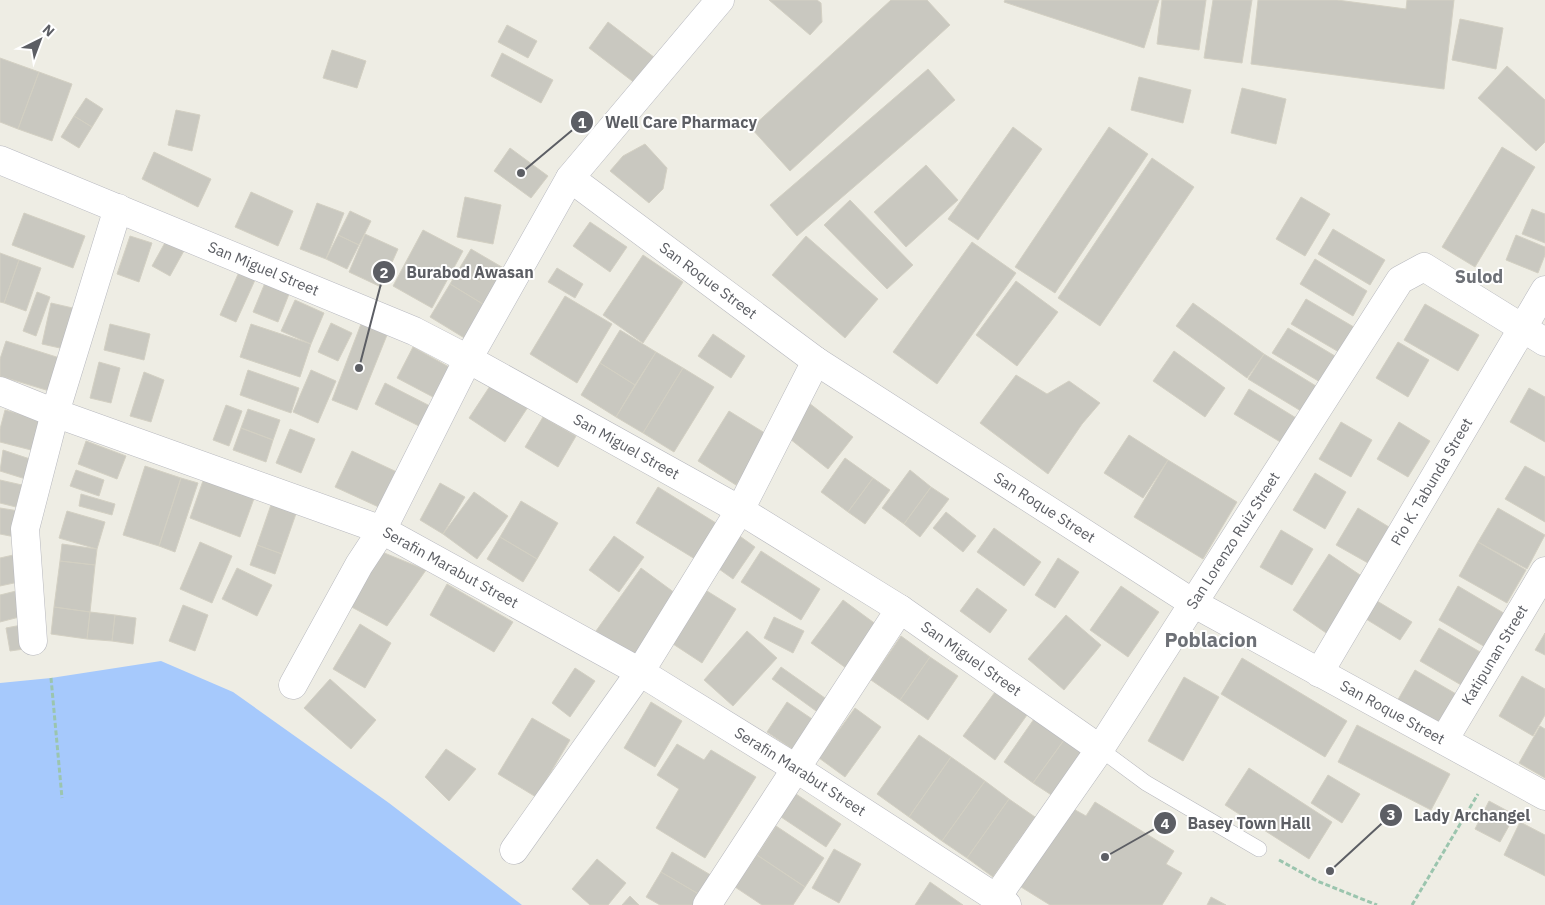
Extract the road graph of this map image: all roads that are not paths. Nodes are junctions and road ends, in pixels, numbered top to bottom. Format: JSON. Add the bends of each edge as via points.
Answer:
{"nodes":[{"id":1,"x":720,"y":0,"type":"edge"},
{"id":2,"x":0,"y":160,"type":"edge"},
{"id":3,"x":570,"y":178,"type":"junction"},
{"id":4,"x":118,"y":208,"type":"junction"},
{"id":5,"x":1545,"y":290,"type":"edge"},
{"id":6,"x":1534,"y":335,"type":"edge"},
{"id":7,"x":468,"y":359,"type":"junction"},
{"id":8,"x":816,"y":361,"type":"junction"},
{"id":9,"x":0,"y":391,"type":"edge"},
{"id":10,"x":55,"y":413,"type":"junction"},
{"id":11,"x":740,"y":510,"type":"junction"},
{"id":12,"x":382,"y":530,"type":"junction"},
{"id":13,"x":1545,"y":571,"type":"edge"},
{"id":14,"x":1193,"y":603,"type":"junction"},
{"id":15,"x":900,"y":609,"type":"junction"},
{"id":16,"x":33,"y":641,"type":"dead end"},
{"id":17,"x":640,"y":672,"type":"junction"},
{"id":18,"x":1319,"y":673,"type":"junction"},
{"id":19,"x":293,"y":685,"type":"dead end"},
{"id":20,"x":1444,"y":740,"type":"junction"},
{"id":21,"x":1100,"y":749,"type":"junction"},
{"id":22,"x":797,"y":769,"type":"junction"},
{"id":23,"x":1545,"y":796,"type":"edge"},
{"id":24,"x":1259,"y":849,"type":"road end"},
{"id":25,"x":514,"y":850,"type":"dead end"},
{"id":26,"x":1002,"y":902,"type":"edge"},
{"id":27,"x":707,"y":905,"type":"edge"}],
"edges":[{"from":1,"to":3,"type":"street","name":"Serafin Marabut Street"},
{"from":2,"to":4,"type":"street","name":"San Miguel Street"},
{"from":3,"to":7,"type":"street","name":"Serafin Marabut Street"},
{"from":3,"to":8,"type":"street","name":"San Roque Street"},
{"from":4,"to":7,"type":"street","name":"San Miguel Street","via":[[414,331]]},
{"from":4,"to":10,"type":"street"},
{"from":5,"to":6,"type":"street","name":"Pio K. Tabunda Street"},
{"from":6,"to":14,"type":"street","name":"San Lorenzo Ruiz Street","via":[[1424,267],[1400,280]]},
{"from":6,"to":18,"type":"street","name":"Pio K. Tabunda Street"},
{"from":7,"to":11,"type":"street","name":"San Miguel Street"},
{"from":7,"to":12,"type":"street","name":"Serafin Marabut Street"},
{"from":8,"to":11,"type":"street"},
{"from":8,"to":14,"type":"street","name":"San Roque Street"},
{"from":9,"to":10,"type":"street"},
{"from":10,"to":12,"type":"street"},
{"from":10,"to":16,"type":"street","via":[[24,529]]},
{"from":11,"to":15,"type":"street","name":"San Miguel Street"},
{"from":11,"to":17,"type":"street"},
{"from":12,"to":17,"type":"street","name":"Serafin Marabut Street"},
{"from":12,"to":19,"type":"street","via":[[359,565]]},
{"from":13,"to":20,"type":"street","name":"Katipunan Street"},
{"from":14,"to":18,"type":"street","name":"San Roque Street"},
{"from":14,"to":21,"type":"street","name":"San Lorenzo Ruiz Street"},
{"from":15,"to":21,"type":"street","name":"San Miguel Street"},
{"from":15,"to":22,"type":"street"},
{"from":17,"to":22,"type":"street","name":"Serafin Marabut Street"},
{"from":17,"to":25,"type":"street"},
{"from":18,"to":20,"type":"street","name":"San Roque Street"},
{"from":20,"to":23,"type":"street","name":"San Roque Street"},
{"from":21,"to":24,"type":"lane","via":[[1146,783]]},
{"from":21,"to":26,"type":"street","name":"San Lorenzo Ruiz Street"},
{"from":22,"to":26,"type":"street","name":"Serafin Marabut Street"},
{"from":22,"to":27,"type":"street"}]}
